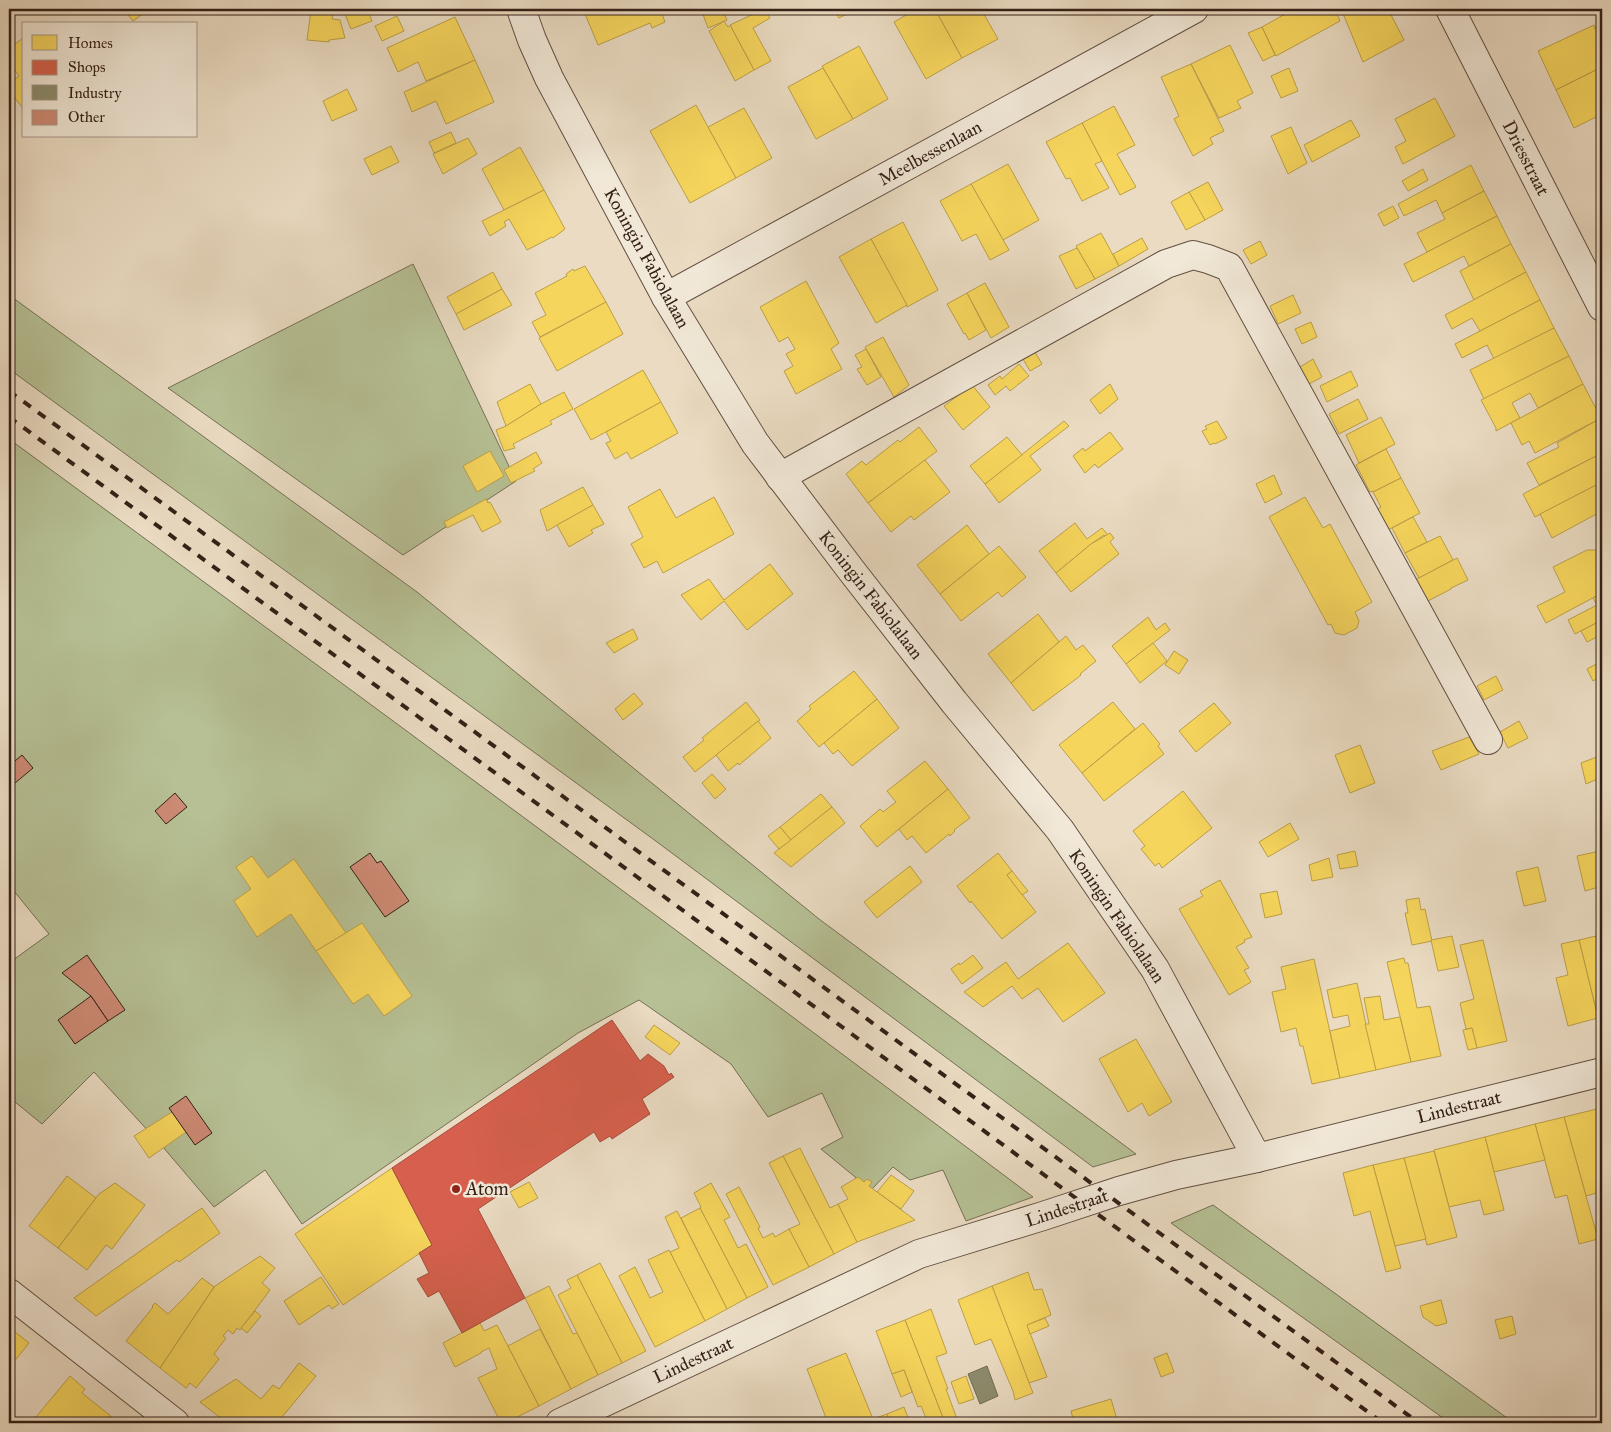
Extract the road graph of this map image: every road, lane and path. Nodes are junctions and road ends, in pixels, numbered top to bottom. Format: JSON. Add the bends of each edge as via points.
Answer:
{"nodes":[{"id":1,"x":521,"y":9,"type":"edge"},
{"id":2,"x":1194,"y":9,"type":"edge"},
{"id":3,"x":1450,"y":9,"type":"edge"},
{"id":4,"x":666,"y":297,"type":"junction"},
{"id":5,"x":1602,"y":307,"type":"edge"},
{"id":6,"x":780,"y":477,"type":"junction"},
{"id":7,"x":1488,"y":740,"type":"dead end"},
{"id":8,"x":1602,"y":1072,"type":"edge"},
{"id":9,"x":1257,"y":1158,"type":"junction"},
{"id":10,"x":9,"y":1294,"type":"edge"},
{"id":11,"x":175,"y":1423,"type":"edge"},
{"id":12,"x":560,"y":1423,"type":"edge"}],
"edges":[{"from":1,"to":4,"type":"street","name":"Koningin Fabiolalaan","via":[[549,78]]},
{"from":2,"to":4,"type":"street","name":"Meelbessenlaan"},
{"from":3,"to":5,"type":"street","name":"Driesstraat"},
{"from":4,"to":6,"type":"street","name":"Koningin Fabiolalaan","via":[[755,443]]},
{"from":6,"to":7,"type":"street","via":[[1166,264],[1193,254],[1208,259],[1229,267]]},
{"from":6,"to":9,"type":"street","name":"Koningin Fabiolalaan","via":[[954,702],[1060,830],[1155,969]]},
{"from":8,"to":9,"type":"street","name":"Lindestraat"},
{"from":9,"to":12,"type":"street","name":"Lindestraat","via":[[1157,1180],[920,1254]]},
{"from":10,"to":11,"type":"street"}]}
